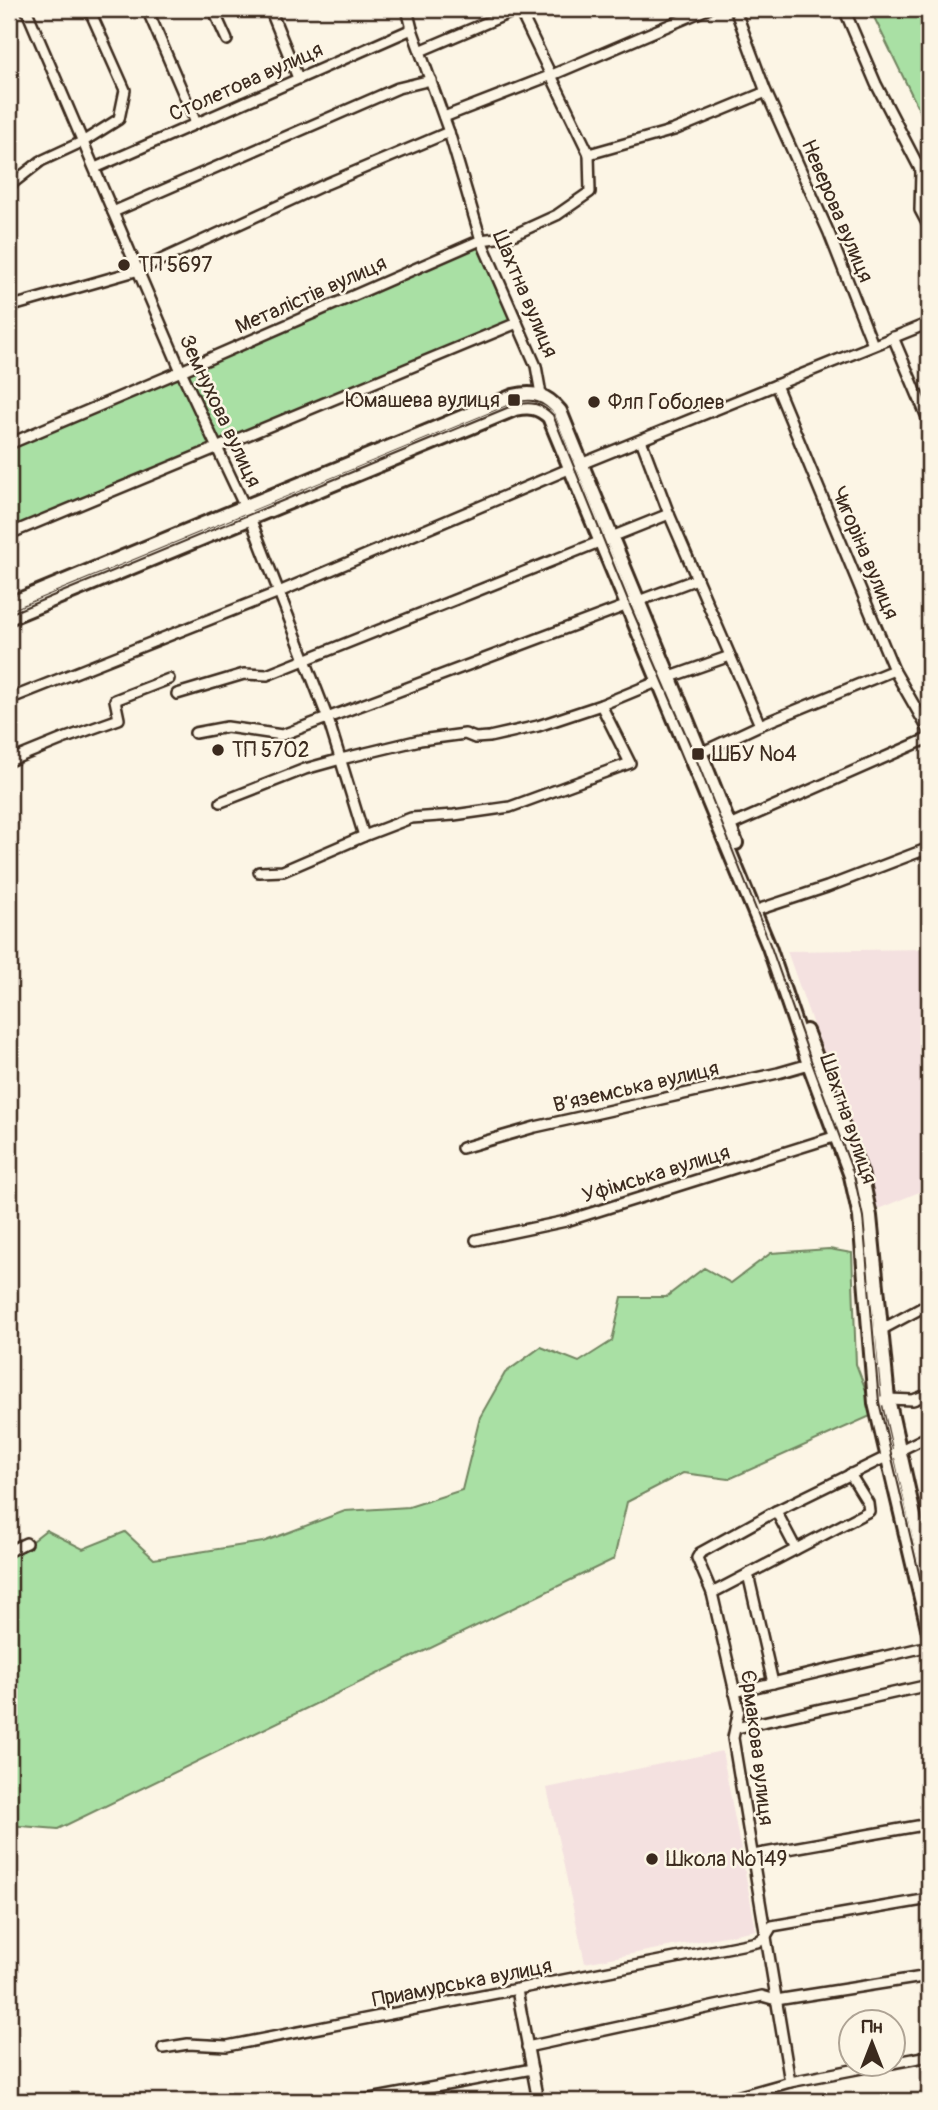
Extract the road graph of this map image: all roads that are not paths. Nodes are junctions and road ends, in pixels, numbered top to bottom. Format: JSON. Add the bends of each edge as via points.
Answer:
{"nodes":[{"id":1,"x":26,"y":9,"type":"edge"},
{"id":2,"x":89,"y":9,"type":"edge"},
{"id":3,"x":147,"y":9,"type":"edge"},
{"id":4,"x":213,"y":9,"type":"edge"},
{"id":5,"x":270,"y":9,"type":"edge"},
{"id":6,"x":407,"y":9,"type":"edge"},
{"id":7,"x":519,"y":9,"type":"edge"},
{"id":8,"x":707,"y":9,"type":"edge"},
{"id":9,"x":735,"y":9,"type":"edge"},
{"id":10,"x":844,"y":9,"type":"edge"},
{"id":11,"x":412,"y":29,"type":"junction"},
{"id":12,"x":227,"y":40,"type":"dead end"},
{"id":13,"x":420,"y":51,"type":"junction"},
{"id":14,"x":552,"y":75,"type":"junction"},
{"id":15,"x":298,"y":78,"type":"junction"},
{"id":16,"x":430,"y":80,"type":"junction"},
{"id":17,"x":766,"y":92,"type":"junction"},
{"id":18,"x":444,"y":117,"type":"junction"},
{"id":19,"x":196,"y":123,"type":"junction"},
{"id":20,"x":449,"y":132,"type":"junction"},
{"id":21,"x":84,"y":141,"type":"junction"},
{"id":22,"x":589,"y":154,"type":"junction"},
{"id":23,"x":95,"y":168,"type":"junction"},
{"id":24,"x":9,"y":186,"type":"edge"},
{"id":25,"x":113,"y":212,"type":"junction"},
{"id":26,"x":929,"y":227,"type":"edge"},
{"id":27,"x":481,"y":240,"type":"junction"},
{"id":28,"x":139,"y":270,"type":"junction"},
{"id":29,"x":9,"y":307,"type":"edge"},
{"id":30,"x":517,"y":323,"type":"junction"},
{"id":31,"x":929,"y":323,"type":"edge"},
{"id":32,"x":893,"y":337,"type":"junction"},
{"id":33,"x":873,"y":345,"type":"junction"},
{"id":34,"x":181,"y":371,"type":"junction"},
{"id":35,"x":776,"y":385,"type":"junction"},
{"id":36,"x":541,"y":394,"type":"junction"},
{"id":37,"x":929,"y":422,"type":"edge"},
{"id":38,"x":641,"y":440,"type":"junction"},
{"id":39,"x":9,"y":444,"type":"edge"},
{"id":40,"x":216,"y":449,"type":"junction"},
{"id":41,"x":576,"y":466,"type":"junction"},
{"id":42,"x":248,"y":514,"type":"junction"},
{"id":43,"x":669,"y":514,"type":"junction"},
{"id":44,"x":9,"y":534,"type":"edge"},
{"id":45,"x":612,"y":536,"type":"junction"},
{"id":46,"x":599,"y":540,"type":"junction"},
{"id":47,"x":697,"y":579,"type":"junction"},
{"id":48,"x":279,"y":592,"type":"junction"},
{"id":49,"x":9,"y":604,"type":"edge"},
{"id":50,"x":632,"y":604,"type":"junction"},
{"id":51,"x":9,"y":618,"type":"edge"},
{"id":52,"x":730,"y":656,"type":"junction"},
{"id":53,"x":305,"y":660,"type":"junction"},
{"id":54,"x":894,"y":670,"type":"junction"},
{"id":55,"x":169,"y":679,"type":"dead end"},
{"id":56,"x":664,"y":679,"type":"junction"},
{"id":57,"x":177,"y":694,"type":"dead end"},
{"id":58,"x":9,"y":699,"type":"edge"},
{"id":59,"x":601,"y":705,"type":"junction"},
{"id":60,"x":328,"y":719,"type":"junction"},
{"id":61,"x":760,"y":725,"type":"junction"},
{"id":62,"x":929,"y":731,"type":"edge"},
{"id":63,"x":195,"y":733,"type":"dead end"},
{"id":64,"x":929,"y":738,"type":"edge"},
{"id":65,"x":696,"y":755,"type":"junction"},
{"id":66,"x":341,"y":759,"type":"junction"},
{"id":67,"x":9,"y":761,"type":"edge"},
{"id":68,"x":221,"y":803,"type":"dead end"},
{"id":69,"x":729,"y":825,"type":"junction"},
{"id":70,"x":364,"y":835,"type":"junction"},
{"id":71,"x":929,"y":848,"type":"edge"},
{"id":72,"x":259,"y":872,"type":"dead end"},
{"id":73,"x":757,"y":909,"type":"junction"},
{"id":74,"x":813,"y":1062,"type":"junction"},
{"id":75,"x":840,"y":1135,"type":"junction"},
{"id":76,"x":461,"y":1148,"type":"dead end"},
{"id":77,"x":476,"y":1240,"type":"dead end"},
{"id":78,"x":929,"y":1304,"type":"edge"},
{"id":79,"x":875,"y":1333,"type":"junction"},
{"id":80,"x":929,"y":1394,"type":"edge"},
{"id":81,"x":881,"y":1401,"type":"junction"},
{"id":82,"x":929,"y":1436,"type":"edge"},
{"id":83,"x":898,"y":1450,"type":"junction"},
{"id":84,"x":886,"y":1456,"type":"junction"},
{"id":85,"x":850,"y":1474,"type":"junction"},
{"id":86,"x":776,"y":1511,"type":"junction"},
{"id":87,"x":26,"y":1543,"type":"dead end"},
{"id":88,"x":796,"y":1549,"type":"junction"},
{"id":89,"x":9,"y":1551,"type":"edge"},
{"id":90,"x":748,"y":1574,"type":"junction"},
{"id":91,"x":929,"y":1578,"type":"edge"},
{"id":92,"x":712,"y":1593,"type":"junction"},
{"id":93,"x":929,"y":1632,"type":"edge"},
{"id":94,"x":929,"y":1646,"type":"edge"},
{"id":95,"x":773,"y":1683,"type":"junction"},
{"id":96,"x":929,"y":1685,"type":"edge"},
{"id":97,"x":734,"y":1692,"type":"junction"},
{"id":98,"x":736,"y":1728,"type":"junction"},
{"id":99,"x":929,"y":1824,"type":"edge"},
{"id":100,"x":754,"y":1855,"type":"junction"},
{"id":101,"x":929,"y":1899,"type":"edge"},
{"id":102,"x":766,"y":1936,"type":"junction"},
{"id":103,"x":929,"y":1976,"type":"edge"},
{"id":104,"x":517,"y":1990,"type":"junction"},
{"id":105,"x":776,"y":2000,"type":"junction"},
{"id":106,"x":527,"y":2047,"type":"junction"},
{"id":107,"x":163,"y":2048,"type":"dead end"},
{"id":108,"x":929,"y":2056,"type":"edge"},
{"id":109,"x":906,"y":2060,"type":"edge"},
{"id":110,"x":532,"y":2069,"type":"junction"},
{"id":111,"x":836,"y":2073,"type":"edge"},
{"id":112,"x":790,"y":2082,"type":"junction"},
{"id":113,"x":360,"y":2101,"type":"edge"},
{"id":114,"x":538,"y":2101,"type":"edge"},
{"id":115,"x":722,"y":2101,"type":"edge"}],
"edges":[{"from":1,"to":21,"type":"street","name":"Земнухова вулиця"},
{"from":2,"to":21,"type":"street","via":[[125,90],[119,119]]},
{"from":3,"to":19,"type":"street"},
{"from":4,"to":12,"type":"street"},
{"from":5,"to":15,"type":"street"},
{"from":6,"to":11,"type":"street","name":"Шахтна вулиця"},
{"from":7,"to":13,"type":"street"},
{"from":7,"to":14,"type":"street"},
{"from":8,"to":14,"type":"street"},
{"from":9,"to":17,"type":"street","name":"Неверова вулиця"},
{"from":10,"to":26,"type":"street","via":[[876,84],[922,171],[920,210]]},
{"from":11,"to":13,"type":"street","name":"Шахтна вулиця"},
{"from":11,"to":15,"type":"street","name":"Столетова вулиця"},
{"from":13,"to":16,"type":"street","name":"Шахтна вулиця"},
{"from":14,"to":18,"type":"street"},
{"from":14,"to":22,"type":"street"},
{"from":15,"to":19,"type":"street","name":"Столетова вулиця"},
{"from":16,"to":18,"type":"street","name":"Шахтна вулиця"},
{"from":16,"to":25,"type":"street","via":[[398,89]]},
{"from":17,"to":22,"type":"street","via":[[674,130]]},
{"from":17,"to":33,"type":"street","name":"Неверова вулиця"},
{"from":18,"to":20,"type":"street","name":"Шахтна вулиця"},
{"from":19,"to":23,"type":"street","name":"Столетова вулиця"},
{"from":20,"to":27,"type":"street","name":"Шахтна вулиця"},
{"from":20,"to":28,"type":"street"},
{"from":21,"to":23,"type":"street","name":"Земнухова вулиця"},
{"from":21,"to":24,"type":"street","via":[[41,161]]},
{"from":22,"to":27,"type":"street","name":"Металістів вулиця","via":[[590,192],[557,215],[511,236]]},
{"from":23,"to":25,"type":"street","name":"Земнухова вулиця"},
{"from":25,"to":28,"type":"street","name":"Земнухова вулиця"},
{"from":27,"to":30,"type":"street","name":"Шахтна вулиця"},
{"from":27,"to":34,"type":"street","name":"Металістів вулиця"},
{"from":28,"to":29,"type":"street"},
{"from":28,"to":34,"type":"street","name":"Земнухова вулиця"},
{"from":30,"to":36,"type":"street","name":"Шахтна вулиця","via":[[536,366]]},
{"from":30,"to":40,"type":"street"},
{"from":31,"to":32,"type":"street"},
{"from":32,"to":33,"type":"street"},
{"from":32,"to":37,"type":"street"},
{"from":33,"to":35,"type":"street"},
{"from":34,"to":39,"type":"street","name":"Металістів вулиця"},
{"from":34,"to":40,"type":"street","name":"Земнухова вулиця"},
{"from":35,"to":38,"type":"street"},
{"from":35,"to":54,"type":"street","name":"Чигоріна вулиця"},
{"from":36,"to":41,"type":"main road","name":"Шахтна вулиця","via":[[561,411]]},
{"from":36,"to":42,"type":"main road","via":[[513,396]]},
{"from":38,"to":41,"type":"street"},
{"from":38,"to":43,"type":"street"},
{"from":40,"to":42,"type":"street","name":"Земнухова вулиця"},
{"from":40,"to":44,"type":"street"},
{"from":41,"to":42,"type":"main road","name":"Шахтна вулиця","via":[[549,417],[527,407]]},
{"from":41,"to":45,"type":"main road","name":"Шахтна вулиця"},
{"from":41,"to":46,"type":"main road","name":"Шахтна вулиця"},
{"from":41,"to":48,"type":"street"},
{"from":42,"to":48,"type":"street","name":"Земнухова вулиця"},
{"from":42,"to":49,"type":"main road"},
{"from":42,"to":51,"type":"main road"},
{"from":43,"to":45,"type":"street"},
{"from":43,"to":47,"type":"street"},
{"from":45,"to":46,"type":"street"},
{"from":45,"to":50,"type":"main road","name":"Шахтна вулиця"},
{"from":46,"to":50,"type":"main road","name":"Шахтна вулиця"},
{"from":46,"to":53,"type":"street"},
{"from":47,"to":50,"type":"street"},
{"from":47,"to":52,"type":"street"},
{"from":48,"to":53,"type":"street","name":"Земнухова вулиця"},
{"from":48,"to":58,"type":"street"},
{"from":50,"to":56,"type":"main road","name":"Шахтна вулиця"},
{"from":50,"to":60,"type":"street"},
{"from":52,"to":56,"type":"street"},
{"from":52,"to":61,"type":"street"},
{"from":53,"to":57,"type":"street","via":[[267,675],[244,674]]},
{"from":53,"to":60,"type":"street","name":"Земнухова вулиця"},
{"from":54,"to":61,"type":"street"},
{"from":54,"to":62,"type":"street","name":"Чигоріна вулиця"},
{"from":55,"to":67,"type":"street","via":[[115,700],[120,719]]},
{"from":56,"to":59,"type":"street"},
{"from":56,"to":65,"type":"main road","name":"Шахтна вулиця"},
{"from":59,"to":66,"type":"street","via":[[489,737],[465,734],[420,740]]},
{"from":59,"to":70,"type":"street","via":[[630,763],[510,807],[411,818]]},
{"from":60,"to":63,"type":"street","via":[[282,735],[227,727]]},
{"from":60,"to":66,"type":"street","name":"Земнухова вулиця"},
{"from":61,"to":65,"type":"street"},
{"from":64,"to":69,"type":"street"},
{"from":65,"to":69,"type":"main road","name":"Шахтна вулиця"},
{"from":65,"to":73,"type":"main road","name":"Шахтна вулиця"},
{"from":66,"to":68,"type":"street"},
{"from":66,"to":70,"type":"street","name":"Земнухова вулиця"},
{"from":69,"to":73,"type":"main road","name":"Шахтна вулиця"},
{"from":70,"to":72,"type":"street","via":[[283,872]]},
{"from":71,"to":73,"type":"street"},
{"from":73,"to":74,"type":"main road","name":"Шахтна вулиця"},
{"from":74,"to":75,"type":"main road","name":"Шахтна вулиця"},
{"from":74,"to":76,"type":"street","name":"В’яземська вулиця"},
{"from":75,"to":77,"type":"street","name":"Уфімська вулиця","via":[[566,1221]]},
{"from":75,"to":79,"type":"main road","name":"Шахтна вулиця","via":[[861,1173],[870,1216]]},
{"from":78,"to":79,"type":"street"},
{"from":79,"to":81,"type":"main road","name":"Шахтна вулиця"},
{"from":80,"to":81,"type":"street","via":[[913,1400]]},
{"from":81,"to":83,"type":"main road","name":"Шахтна вулиця"},
{"from":81,"to":84,"type":"main road","name":"Шахтна вулиця"},
{"from":82,"to":83,"type":"street","name":"Єрмакова вулиця"},
{"from":83,"to":84,"type":"street","name":"Єрмакова вулиця"},
{"from":83,"to":91,"type":"main road","name":"Шахтна вулиця"},
{"from":84,"to":85,"type":"street","name":"Єрмакова вулиця"},
{"from":84,"to":93,"type":"main road","name":"Шахтна вулиця"},
{"from":85,"to":86,"type":"street","name":"Єрмакова вулиця"},
{"from":85,"to":88,"type":"street","via":[[869,1511]]},
{"from":86,"to":88,"type":"street"},
{"from":86,"to":92,"type":"street","name":"Єрмакова вулиця","via":[[700,1553],[698,1564]]},
{"from":87,"to":89,"type":"street"},
{"from":88,"to":90,"type":"street"},
{"from":90,"to":92,"type":"street"},
{"from":90,"to":95,"type":"street"},
{"from":92,"to":97,"type":"street","name":"Єрмакова вулиця"},
{"from":94,"to":95,"type":"street"},
{"from":95,"to":97,"type":"street"},
{"from":96,"to":98,"type":"street"},
{"from":97,"to":98,"type":"street","name":"Єрмакова вулиця"},
{"from":98,"to":100,"type":"street","name":"Єрмакова вулиця","via":[[733,1738]]},
{"from":99,"to":100,"type":"street"},
{"from":100,"to":102,"type":"street","name":"Єрмакова вулиця"},
{"from":101,"to":102,"type":"street","name":"Приамурська вулиця","via":[[772,1927]]},
{"from":102,"to":104,"type":"street","name":"Приамурська вулиця","via":[[757,1942]]},
{"from":102,"to":105,"type":"street","name":"Єрмакова вулиця"},
{"from":103,"to":105,"type":"street"},
{"from":104,"to":106,"type":"street"},
{"from":104,"to":107,"type":"street","name":"Приамурська вулиця","via":[[227,2046]]},
{"from":105,"to":106,"type":"street","via":[[762,1996]]},
{"from":105,"to":112,"type":"street","name":"Єрмакова вулиця"},
{"from":106,"to":110,"type":"street"},
{"from":108,"to":109,"type":"street"},
{"from":110,"to":113,"type":"street"},
{"from":110,"to":114,"type":"street"},
{"from":111,"to":112,"type":"street"},
{"from":112,"to":115,"type":"street"}]}
